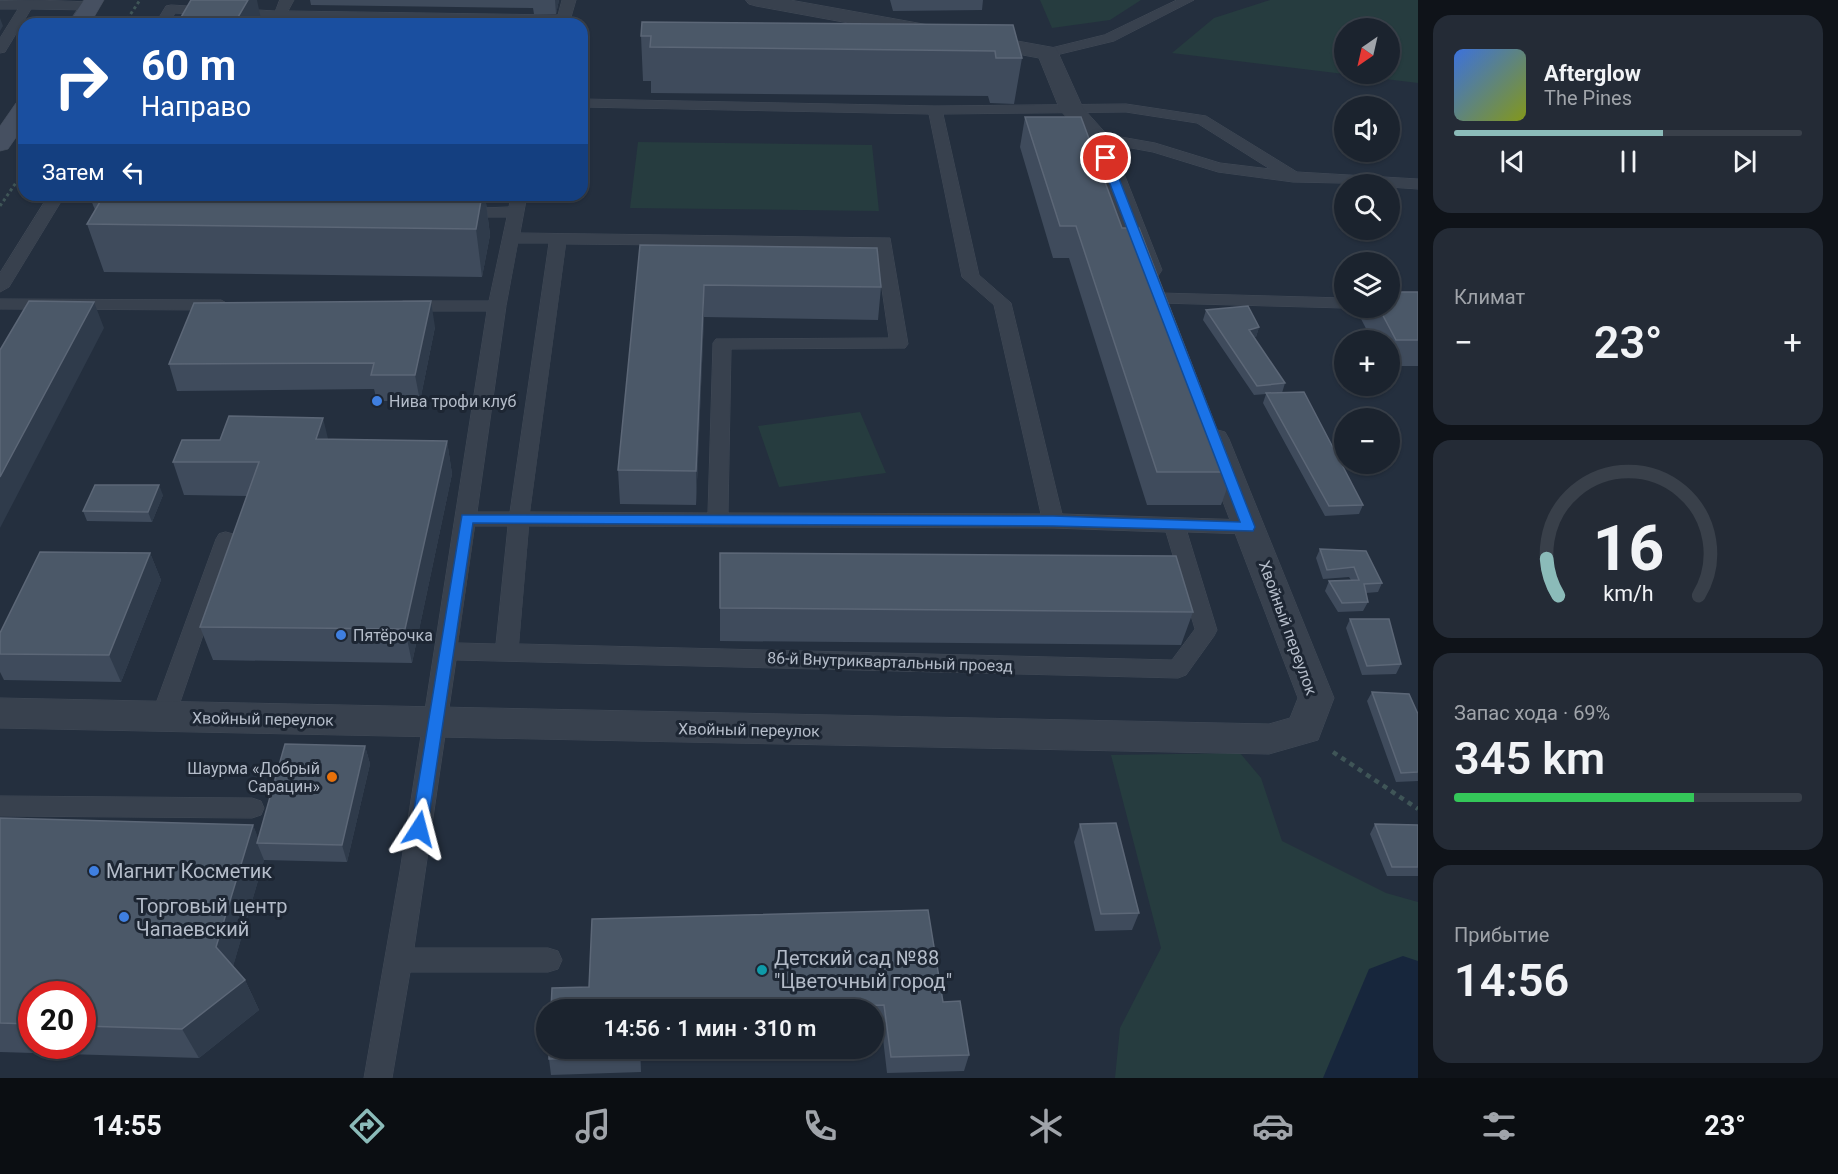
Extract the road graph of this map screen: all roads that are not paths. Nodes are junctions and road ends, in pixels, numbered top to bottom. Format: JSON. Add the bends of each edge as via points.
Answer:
{"nodes":[{"id":1,"x":287,"y":0,"type":"edge"},
{"id":2,"x":568,"y":0,"type":"edge"},
{"id":3,"x":756,"y":0,"type":"edge"},
{"id":4,"x":1187,"y":0,"type":"edge"},
{"id":5,"x":28,"y":2,"type":"edge"},
{"id":6,"x":93,"y":3,"type":"edge"},
{"id":7,"x":0,"y":5,"type":"edge"},
{"id":8,"x":18,"y":18,"type":"edge"},
{"id":9,"x":83,"y":18,"type":"edge"},
{"id":10,"x":166,"y":18,"type":"edge"},
{"id":11,"x":266,"y":18,"type":"edge"},
{"id":12,"x":278,"y":18,"type":"edge"},
{"id":13,"x":564,"y":18,"type":"edge"},
{"id":14,"x":18,"y":19,"type":"edge"},
{"id":15,"x":0,"y":49,"type":"edge"},
{"id":16,"x":1048,"y":53,"type":"junction"},
{"id":17,"x":588,"y":103,"type":"edge"},
{"id":18,"x":935,"y":110,"type":"junction"},
{"id":19,"x":1072,"y":110,"type":"junction"},
{"id":20,"x":18,"y":117,"type":"edge"},
{"id":21,"x":1098,"y":138,"type":"junction"},
{"id":22,"x":0,"y":144,"type":"edge"},
{"id":23,"x":1293,"y":177,"type":"junction"},
{"id":24,"x":1418,"y":184,"type":"edge"},
{"id":25,"x":53,"y":201,"type":"edge"},
{"id":26,"x":517,"y":204,"type":"edge"},
{"id":27,"x":437,"y":212,"type":"edge"},
{"id":28,"x":510,"y":238,"type":"junction"},
{"id":29,"x":558,"y":240,"type":"junction"},
{"id":30,"x":0,"y":287,"type":"edge"},
{"id":31,"x":1334,"y":303,"type":"edge"},
{"id":32,"x":0,"y":304,"type":"edge"},
{"id":33,"x":237,"y":305,"type":"edge"},
{"id":34,"x":390,"y":306,"type":"edge"},
{"id":35,"x":497,"y":306,"type":"junction"},
{"id":36,"x":1164,"y":309,"type":"joint"},
{"id":37,"x":1206,"y":418,"type":"edge"},
{"id":38,"x":519,"y":518,"type":"junction"},
{"id":39,"x":467,"y":519,"type":"junction"},
{"id":40,"x":718,"y":519,"type":"junction"},
{"id":41,"x":1053,"y":521,"type":"junction"},
{"id":42,"x":1175,"y":527,"type":"junction"},
{"id":43,"x":226,"y":539,"type":"dead end"},
{"id":44,"x":1254,"y":539,"type":"junction"},
{"id":45,"x":446,"y":651,"type":"junction"},
{"id":46,"x":507,"y":651,"type":"junction"},
{"id":47,"x":0,"y":713,"type":"edge"},
{"id":48,"x":163,"y":717,"type":"junction"},
{"id":49,"x":435,"y":723,"type":"junction"},
{"id":50,"x":0,"y":806,"type":"edge"},
{"id":51,"x":252,"y":808,"type":"dead end"},
{"id":52,"x":398,"y":960,"type":"junction"},
{"id":53,"x":548,"y":960,"type":"dead end"},
{"id":54,"x":378,"y":1078,"type":"edge"}],
"edges":[{"from":1,"to":12,"type":"lane"},
{"from":2,"to":13,"type":"lane"},
{"from":3,"to":16,"type":"street"},
{"from":4,"to":16,"type":"lane","via":[[1109,38]]},
{"from":5,"to":6,"type":"lane"},
{"from":5,"to":7,"type":"lane"},
{"from":5,"to":8,"type":"lane"},
{"from":6,"to":9,"type":"street"},
{"from":10,"to":11,"type":"lane","via":[[171,9]]},
{"from":14,"to":15,"type":"lane"},
{"from":16,"to":19,"type":"street"},
{"from":17,"to":18,"type":"lane"},
{"from":18,"to":19,"type":"lane"},
{"from":18,"to":41,"type":"lane","via":[[971,276],[1002,303]]},
{"from":19,"to":21,"type":"street"},
{"from":19,"to":23,"type":"lane","via":[[1126,108],[1201,119]]},
{"from":20,"to":22,"type":"street"},
{"from":21,"to":23,"type":"lane","via":[[1155,148],[1218,167]]},
{"from":21,"to":36,"type":"street"},
{"from":23,"to":24,"type":"lane"},
{"from":25,"to":30,"type":"lane"},
{"from":26,"to":27,"type":"lane"},
{"from":26,"to":28,"type":"lane"},
{"from":28,"to":29,"type":"lane"},
{"from":28,"to":35,"type":"lane"},
{"from":29,"to":38,"type":"lane"},
{"from":29,"to":40,"type":"lane","via":[[884,242],[900,345],[722,343]]},
{"from":31,"to":36,"type":"lane"},
{"from":32,"to":33,"type":"lane"},
{"from":34,"to":35,"type":"lane"},
{"from":35,"to":39,"type":"lane"},
{"from":37,"to":44,"type":"street","name":"Хвойный переулок"},
{"from":38,"to":39,"type":"lane"},
{"from":38,"to":40,"type":"lane"},
{"from":38,"to":46,"type":"lane"},
{"from":39,"to":45,"type":"lane"},
{"from":40,"to":41,"type":"lane"},
{"from":41,"to":42,"type":"lane"},
{"from":42,"to":44,"type":"lane"},
{"from":42,"to":46,"type":"lane","name":"86-й Внутриквартальный проезд","via":[[1206,630],[1178,669]]},
{"from":43,"to":48,"type":"lane"},
{"from":44,"to":49,"type":"street","name":"Хвойный переулок","via":[[1316,698],[1305,729],[1269,739]]},
{"from":45,"to":46,"type":"lane","name":"86-й Внутриквартальный проезд"},
{"from":45,"to":49,"type":"lane"},
{"from":47,"to":48,"type":"street","name":"Хвойный переулок"},
{"from":48,"to":49,"type":"street","name":"Хвойный переулок"},
{"from":49,"to":52,"type":"lane"},
{"from":50,"to":51,"type":"lane"},
{"from":52,"to":53,"type":"lane"},
{"from":52,"to":54,"type":"lane"}]}
